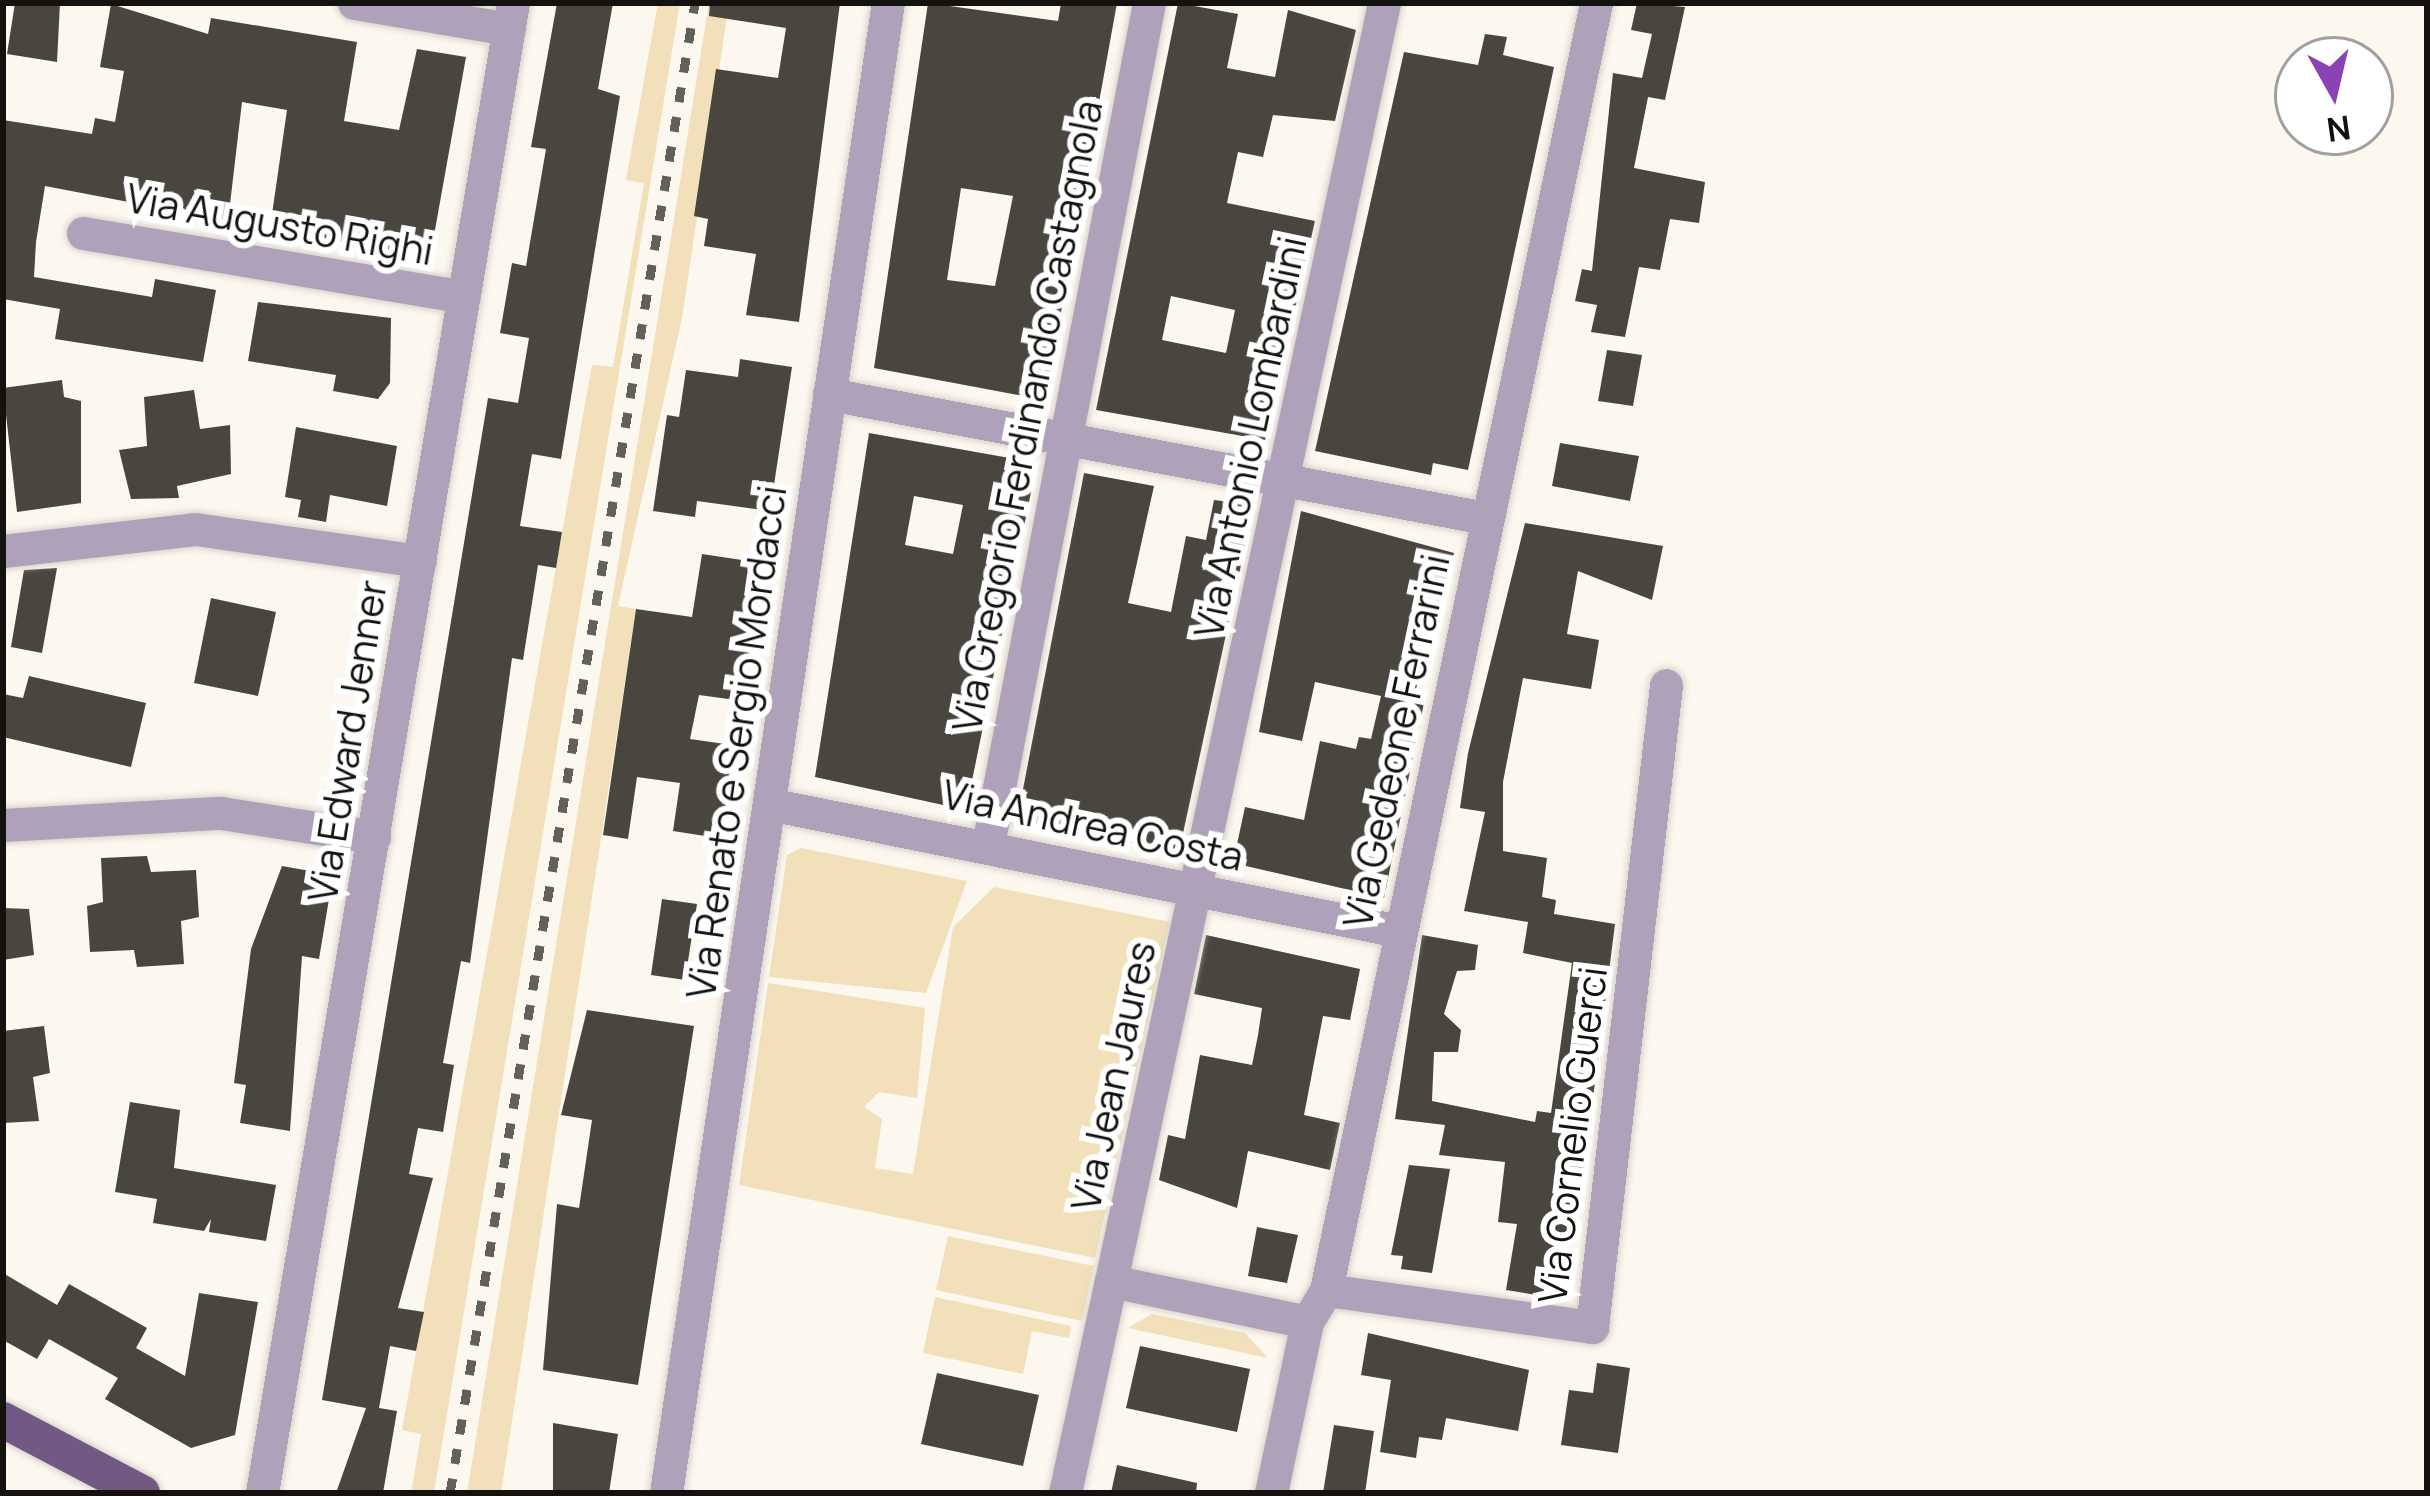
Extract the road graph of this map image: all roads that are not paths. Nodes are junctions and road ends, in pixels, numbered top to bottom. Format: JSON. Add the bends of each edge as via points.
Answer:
{"nodes":[{"id":1,"x":354,"y":3,"type":"edge"},
{"id":2,"x":888,"y":3,"type":"edge"},
{"id":3,"x":1149,"y":3,"type":"edge"},
{"id":4,"x":1384,"y":3,"type":"edge"},
{"id":5,"x":1596,"y":3,"type":"edge"},
{"id":6,"x":511,"y":16,"type":"edge"},
{"id":7,"x":83,"y":233,"type":"dead end"},
{"id":8,"x":464,"y":297,"type":"junction"},
{"id":9,"x":829,"y":394,"type":"junction"},
{"id":10,"x":1066,"y":437,"type":"junction"},
{"id":11,"x":1286,"y":478,"type":"junction"},
{"id":12,"x":1485,"y":518,"type":"junction"},
{"id":13,"x":3,"y":551,"type":"edge"},
{"id":14,"x":420,"y":562,"type":"junction"},
{"id":15,"x":1666,"y":685,"type":"dead end"},
{"id":16,"x":769,"y":804,"type":"junction"},
{"id":17,"x":3,"y":825,"type":"edge"},
{"id":18,"x":374,"y":837,"type":"junction"},
{"id":19,"x":988,"y":845,"type":"junction"},
{"id":20,"x":1196,"y":889,"type":"junction"},
{"id":21,"x":1400,"y":931,"type":"junction"},
{"id":22,"x":1111,"y":1281,"type":"junction"},
{"id":23,"x":1326,"y":1290,"type":"junction"},
{"id":24,"x":1307,"y":1322,"type":"junction"},
{"id":25,"x":3,"y":1395,"type":"edge"},
{"id":26,"x":3,"y":1420,"type":"edge"},
{"id":27,"x":56,"y":1443,"type":"junction"},
{"id":28,"x":142,"y":1493,"type":"edge"},
{"id":29,"x":262,"y":1493,"type":"edge"},
{"id":30,"x":666,"y":1493,"type":"edge"},
{"id":31,"x":1065,"y":1493,"type":"edge"},
{"id":32,"x":1271,"y":1493,"type":"edge"}],
"edges":[{"from":1,"to":6,"type":"street"},
{"from":2,"to":9,"type":"street","name":"Via Renato e Sergio Mordacci"},
{"from":3,"to":10,"type":"street","name":"Via Gregorio Ferdinando Castagnola"},
{"from":4,"to":11,"type":"street","name":"Via Antonio Lombardini"},
{"from":5,"to":12,"type":"street","name":"Via Gedeone Ferrarini"},
{"from":6,"to":8,"type":"street","name":"Via Edward Jenner"},
{"from":7,"to":8,"type":"street","name":"Via Augusto Righi"},
{"from":8,"to":14,"type":"street","name":"Via Edward Jenner"},
{"from":9,"to":10,"type":"street"},
{"from":9,"to":16,"type":"street","name":"Via Renato e Sergio Mordacci"},
{"from":10,"to":11,"type":"street"},
{"from":10,"to":19,"type":"street","name":"Via Gregorio Ferdinando Castagnola"},
{"from":11,"to":12,"type":"street"},
{"from":11,"to":20,"type":"street","name":"Via Antonio Lombardini"},
{"from":12,"to":21,"type":"street","name":"Via Gedeone Ferrarini"},
{"from":13,"to":14,"type":"street","via":[[195,529]]},
{"from":14,"to":18,"type":"street","name":"Via Edward Jenner"},
{"from":15,"to":23,"type":"street","name":"Via Cornelio Guerci","via":[[1592,1327]]},
{"from":16,"to":19,"type":"street","name":"Via Andrea Costa"},
{"from":16,"to":30,"type":"street","name":"Via Renato e Sergio Mordacci"},
{"from":17,"to":18,"type":"street","via":[[220,813]]},
{"from":18,"to":29,"type":"street","name":"Via Edward Jenner"},
{"from":19,"to":20,"type":"street","name":"Via Andrea Costa"},
{"from":20,"to":21,"type":"street","name":"Via Andrea Costa"},
{"from":20,"to":22,"type":"street","name":"Via Jean Jaures"},
{"from":21,"to":23,"type":"street","name":"Via Gedeone Ferrarini"},
{"from":22,"to":24,"type":"street"},
{"from":22,"to":31,"type":"street","name":"Via Jean Jaures"},
{"from":23,"to":24,"type":"street","name":"Via Gedeone Ferrarini"},
{"from":24,"to":32,"type":"street","name":"Via Gedeone Ferrarini"},
{"from":25,"to":27,"type":"main road"},
{"from":26,"to":27,"type":"main road"},
{"from":27,"to":28,"type":"main road"}]}
